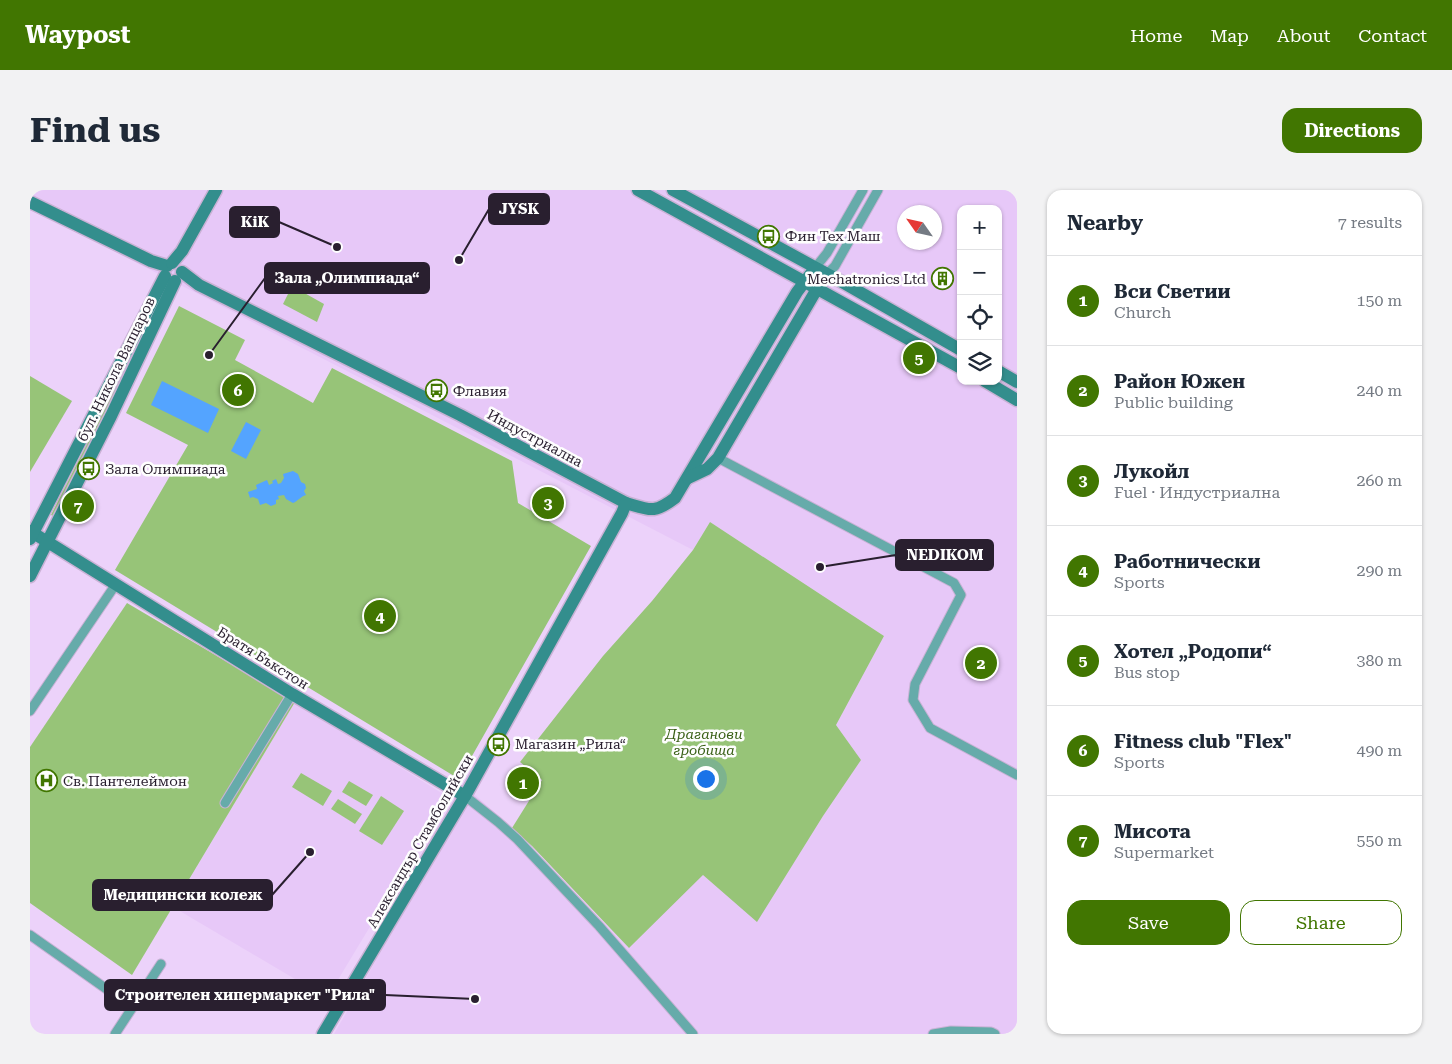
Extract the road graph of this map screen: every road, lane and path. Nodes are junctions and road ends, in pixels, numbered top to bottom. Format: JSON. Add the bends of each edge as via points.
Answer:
{"nodes":[{"id":1,"x":216,"y":190,"type":"edge"},
{"id":2,"x":638,"y":190,"type":"edge"},
{"id":3,"x":863,"y":190,"type":"edge"},
{"id":4,"x":878,"y":190,"type":"edge"},
{"id":5,"x":676,"y":191,"type":"edge"},
{"id":6,"x":30,"y":202,"type":"edge"},
{"id":7,"x":815,"y":268,"type":"junction"},
{"id":8,"x":173,"y":272,"type":"junction"},
{"id":9,"x":827,"y":274,"type":"junction"},
{"id":10,"x":804,"y":281,"type":"junction"},
{"id":11,"x":816,"y":288,"type":"junction"},
{"id":12,"x":957,"y":348,"type":"edge"},
{"id":13,"x":957,"y":366,"type":"edge"},
{"id":14,"x":1002,"y":374,"type":"edge"},
{"id":15,"x":1017,"y":382,"type":"edge"},
{"id":16,"x":992,"y":385,"type":"edge"},
{"id":17,"x":1017,"y":400,"type":"edge"},
{"id":18,"x":718,"y":458,"type":"junction"},
{"id":19,"x":688,"y":478,"type":"junction"},
{"id":20,"x":626,"y":503,"type":"junction"},
{"id":21,"x":31,"y":534,"type":"edge"},
{"id":22,"x":48,"y":541,"type":"junction"},
{"id":23,"x":30,"y":576,"type":"edge"},
{"id":24,"x":116,"y":584,"type":"junction"},
{"id":25,"x":292,"y":694,"type":"junction"},
{"id":26,"x":30,"y":711,"type":"edge"},
{"id":27,"x":1017,"y":776,"type":"edge"},
{"id":28,"x":465,"y":796,"type":"junction"},
{"id":29,"x":225,"y":803,"type":"dead end"},
{"id":30,"x":30,"y":935,"type":"edge"},
{"id":31,"x":160,"y":964,"type":"dead end"},
{"id":32,"x":132,"y":1007,"type":"junction"},
{"id":33,"x":115,"y":1034,"type":"edge"},
{"id":34,"x":322,"y":1034,"type":"edge"},
{"id":35,"x":693,"y":1034,"type":"edge"},
{"id":36,"x":933,"y":1034,"type":"edge"},
{"id":37,"x":995,"y":1034,"type":"edge"}],
"edges":[{"from":1,"to":8,"type":"street","name":"бул. Никола Вапцаров"},
{"from":2,"to":10,"type":"street"},
{"from":3,"to":7,"type":"street"},
{"from":4,"to":9,"type":"street","via":[[835,266]]},
{"from":5,"to":7,"type":"street"},
{"from":6,"to":8,"type":"street","name":"Индустриална"},
{"from":7,"to":9,"type":"street"},
{"from":7,"to":10,"type":"street","name":"Индустриална"},
{"from":8,"to":20,"type":"street","name":"Индустриална","via":[[460,415]]},
{"from":8,"to":21,"type":"street","name":"бул. Никола Вапцаров"},
{"from":8,"to":22,"type":"street","name":"бул. Никола Вапцаров","via":[[111,416]]},
{"from":9,"to":11,"type":"street","name":"Индустриална"},
{"from":9,"to":12,"type":"street"},
{"from":10,"to":11,"type":"street"},
{"from":10,"to":19,"type":"street","name":"Индустриална"},
{"from":11,"to":13,"type":"street"},
{"from":11,"to":18,"type":"street","name":"Индустриална"},
{"from":14,"to":15,"type":"street"},
{"from":16,"to":17,"type":"street"},
{"from":18,"to":19,"type":"street","name":"Индустриална","via":[[707,469]]},
{"from":18,"to":27,"type":"street","via":[[954,583],[961,595],[915,684],[913,700],[930,728]]},
{"from":19,"to":20,"type":"street","name":"Индустриална","via":[[676,498],[663,508],[650,510]]},
{"from":20,"to":28,"type":"street","name":"Александър Стамболийски"},
{"from":21,"to":22,"type":"street","name":"Братя Бъкстон"},
{"from":22,"to":23,"type":"street","name":"бул. Никола Вапцаров"},
{"from":22,"to":24,"type":"street","name":"Братя Бъкстон"},
{"from":24,"to":25,"type":"street","name":"Братя Бъкстон"},
{"from":24,"to":26,"type":"street"},
{"from":25,"to":28,"type":"street","name":"Братя Бъкстон"},
{"from":25,"to":29,"type":"street"},
{"from":28,"to":34,"type":"street","name":"Александър Стамболийски"},
{"from":28,"to":35,"type":"street","via":[[516,839]]},
{"from":30,"to":32,"type":"street"},
{"from":31,"to":32,"type":"street"},
{"from":32,"to":33,"type":"street"},
{"from":36,"to":37,"type":"street","via":[[951,1031]]}]}
